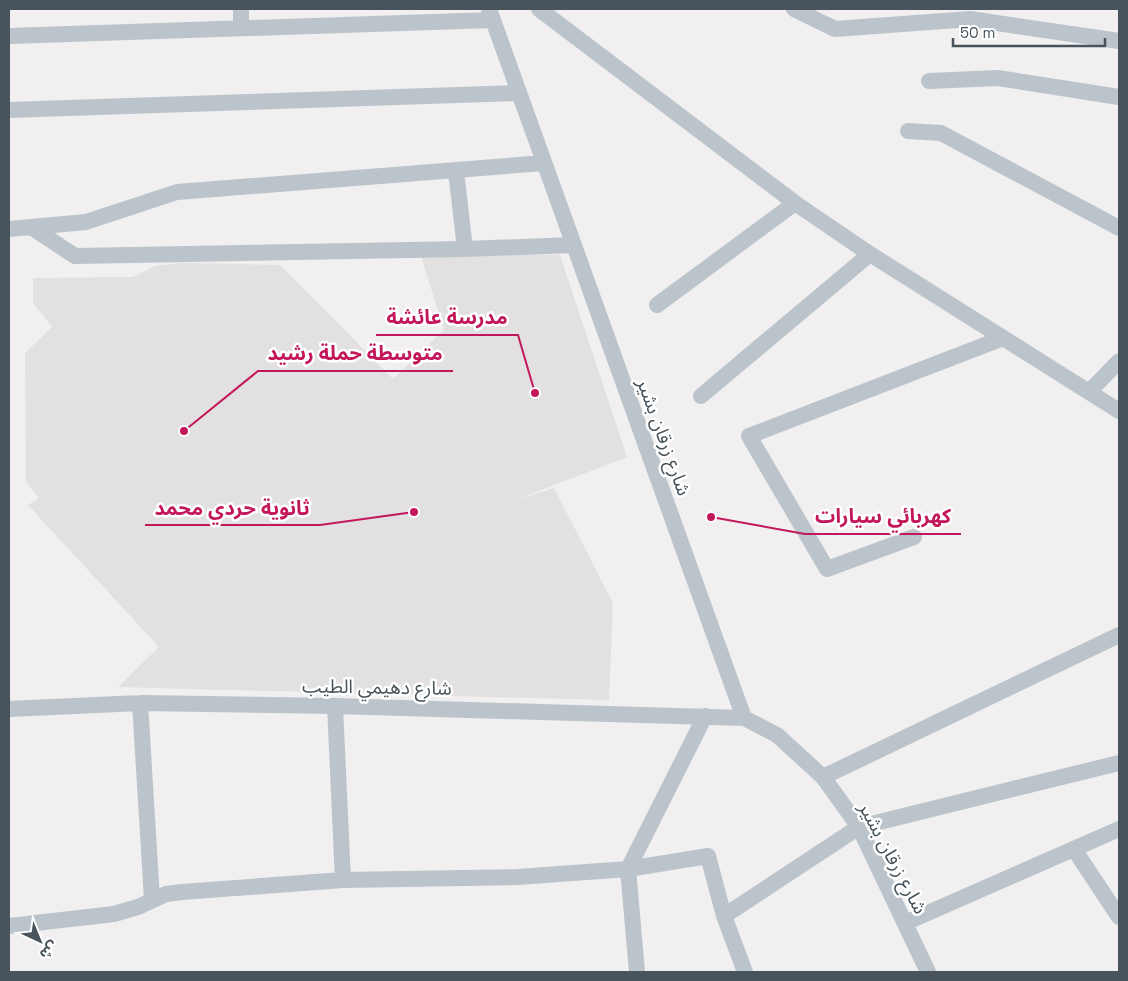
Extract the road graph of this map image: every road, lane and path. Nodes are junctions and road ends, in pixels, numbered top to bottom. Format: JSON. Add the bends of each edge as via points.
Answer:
{"nodes":[{"id":1,"x":241,"y":9,"type":"edge"},
{"id":2,"x":538,"y":9,"type":"edge"},
{"id":3,"x":794,"y":9,"type":"edge"},
{"id":4,"x":491,"y":14,"type":"edge"},
{"id":5,"x":241,"y":28,"type":"junction"},
{"id":6,"x":9,"y":36,"type":"edge"},
{"id":7,"x":1119,"y":41,"type":"edge"},
{"id":8,"x":928,"y":81,"type":"dead end"},
{"id":9,"x":519,"y":93,"type":"junction"},
{"id":10,"x":1119,"y":98,"type":"edge"},
{"id":11,"x":9,"y":110,"type":"edge"},
{"id":12,"x":908,"y":131,"type":"dead end"},
{"id":13,"x":544,"y":163,"type":"junction"},
{"id":14,"x":456,"y":171,"type":"junction"},
{"id":15,"x":795,"y":203,"type":"junction"},
{"id":16,"x":31,"y":227,"type":"junction"},
{"id":17,"x":1119,"y":228,"type":"edge"},
{"id":18,"x":9,"y":229,"type":"edge"},
{"id":19,"x":574,"y":245,"type":"junction"},
{"id":20,"x":465,"y":249,"type":"junction"},
{"id":21,"x":870,"y":254,"type":"junction"},
{"id":22,"x":657,"y":305,"type":"dead end"},
{"id":23,"x":1003,"y":338,"type":"junction"},
{"id":24,"x":1119,"y":361,"type":"edge"},
{"id":25,"x":1089,"y":392,"type":"junction"},
{"id":26,"x":701,"y":396,"type":"dead end"},
{"id":27,"x":1119,"y":411,"type":"edge"},
{"id":28,"x":914,"y":538,"type":"dead end"},
{"id":29,"x":1119,"y":635,"type":"edge"},
{"id":30,"x":140,"y":703,"type":"junction"},
{"id":31,"x":335,"y":706,"type":"junction"},
{"id":32,"x":9,"y":709,"type":"edge"},
{"id":33,"x":705,"y":716,"type":"junction"},
{"id":34,"x":744,"y":718,"type":"junction"},
{"id":35,"x":1119,"y":763,"type":"edge"},
{"id":36,"x":823,"y":777,"type":"junction"},
{"id":37,"x":858,"y":827,"type":"junction"},
{"id":38,"x":1119,"y":829,"type":"edge"},
{"id":39,"x":1074,"y":849,"type":"junction"},
{"id":40,"x":628,"y":869,"type":"junction"},
{"id":41,"x":343,"y":880,"type":"junction"},
{"id":42,"x":152,"y":899,"type":"junction"},
{"id":43,"x":724,"y":916,"type":"junction"},
{"id":44,"x":1119,"y":917,"type":"edge"},
{"id":45,"x":905,"y":923,"type":"junction"},
{"id":46,"x":9,"y":926,"type":"edge"},
{"id":47,"x":637,"y":972,"type":"edge"},
{"id":48,"x":745,"y":972,"type":"edge"},
{"id":49,"x":928,"y":972,"type":"edge"}],
"edges":[{"from":1,"to":5,"type":"street"},
{"from":2,"to":15,"type":"street"},
{"from":3,"to":7,"type":"street","via":[[835,30],[970,19]]},
{"from":4,"to":5,"type":"street"},
{"from":4,"to":9,"type":"street","name":"شارع زرقان بشير"},
{"from":5,"to":6,"type":"street"},
{"from":8,"to":10,"type":"street","via":[[998,78]]},
{"from":9,"to":11,"type":"street"},
{"from":9,"to":13,"type":"street","name":"شارع زرقان بشير"},
{"from":12,"to":17,"type":"street","via":[[940,133]]},
{"from":13,"to":14,"type":"street"},
{"from":13,"to":19,"type":"street","name":"شارع زرقان بشير"},
{"from":14,"to":16,"type":"street","via":[[178,192],[86,222]]},
{"from":14,"to":20,"type":"street"},
{"from":15,"to":21,"type":"street"},
{"from":15,"to":22,"type":"street"},
{"from":16,"to":18,"type":"street"},
{"from":16,"to":20,"type":"street","via":[[75,256]]},
{"from":19,"to":20,"type":"street"},
{"from":19,"to":34,"type":"street","name":"شارع زرقان بشير"},
{"from":21,"to":23,"type":"street"},
{"from":21,"to":26,"type":"street"},
{"from":23,"to":25,"type":"street"},
{"from":23,"to":28,"type":"street","via":[[748,436],[826,569]]},
{"from":24,"to":25,"type":"street"},
{"from":25,"to":27,"type":"street"},
{"from":29,"to":36,"type":"street"},
{"from":30,"to":31,"type":"street","name":"شارع دهيمي الطيب"},
{"from":30,"to":32,"type":"street","name":"شارع دهيمي الطيب"},
{"from":30,"to":42,"type":"street"},
{"from":31,"to":33,"type":"street","name":"شارع دهيمي الطيب"},
{"from":31,"to":41,"type":"street"},
{"from":33,"to":34,"type":"street","name":"شارع دهيمي الطيب"},
{"from":33,"to":40,"type":"street"},
{"from":34,"to":36,"type":"street","name":"شارع زرقان بشير","via":[[777,735]]},
{"from":35,"to":37,"type":"street"},
{"from":36,"to":37,"type":"street","name":"شارع زرقان بشير"},
{"from":37,"to":43,"type":"street"},
{"from":37,"to":45,"type":"street","name":"شارع زرقان بشير"},
{"from":38,"to":39,"type":"street"},
{"from":39,"to":44,"type":"street"},
{"from":39,"to":45,"type":"street"},
{"from":40,"to":41,"type":"street","via":[[518,877]]},
{"from":40,"to":43,"type":"street","via":[[708,856]]},
{"from":40,"to":47,"type":"street"},
{"from":41,"to":42,"type":"street","via":[[182,892]]},
{"from":42,"to":46,"type":"street","via":[[114,914]]},
{"from":43,"to":48,"type":"street"},
{"from":45,"to":49,"type":"street","name":"شارع زرقان بشير"}]}
